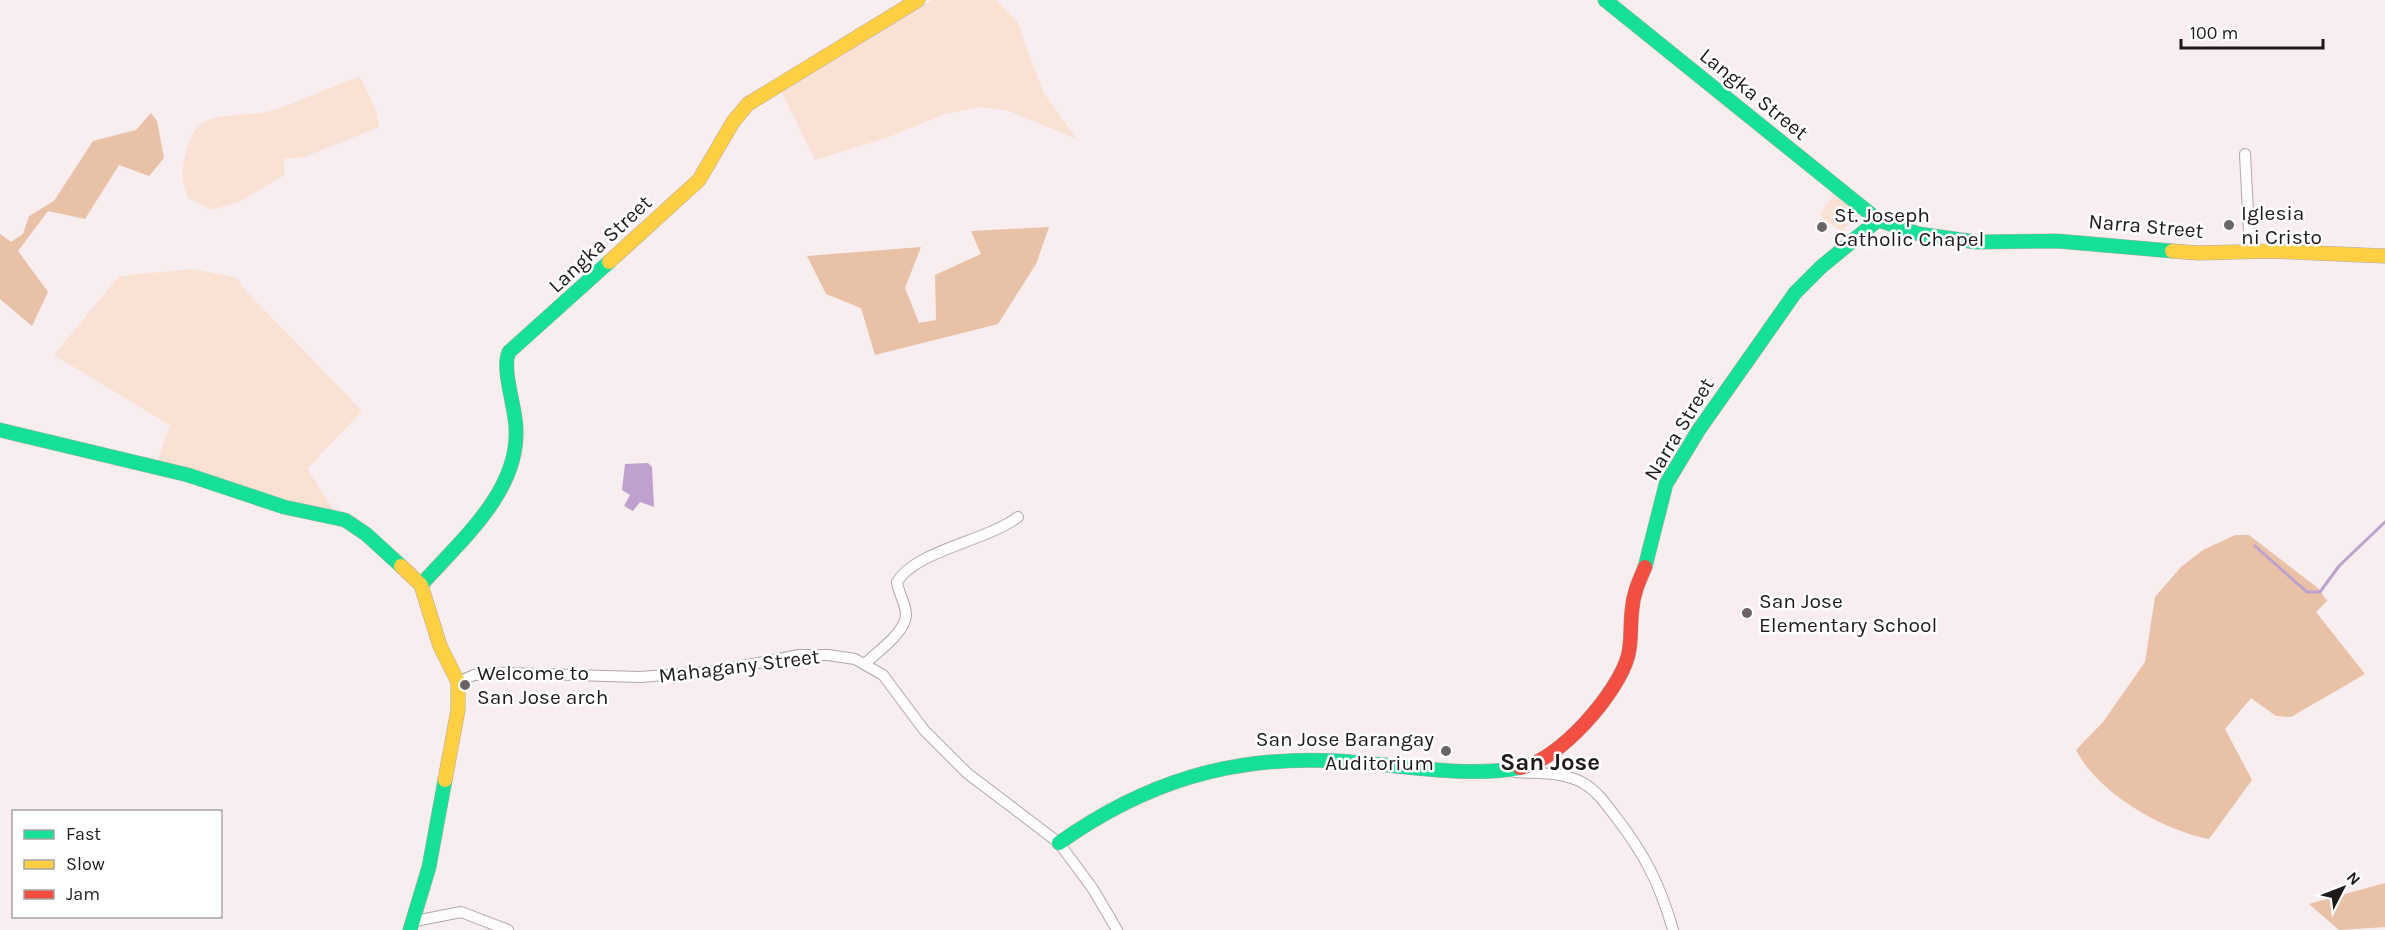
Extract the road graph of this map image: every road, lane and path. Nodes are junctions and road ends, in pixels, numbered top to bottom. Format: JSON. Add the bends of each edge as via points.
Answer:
{"nodes":[{"id":1,"x":918,"y":0,"type":"edge"},
{"id":2,"x":1605,"y":0,"type":"edge"},
{"id":3,"x":2245,"y":154,"type":"dead end"},
{"id":4,"x":1878,"y":220,"type":"junction"},
{"id":5,"x":2250,"y":251,"type":"junction"},
{"id":6,"x":2385,"y":255,"type":"edge"},
{"id":7,"x":0,"y":430,"type":"edge"},
{"id":8,"x":1018,"y":516,"type":"dead end"},
{"id":9,"x":421,"y":585,"type":"junction"},
{"id":10,"x":866,"y":663,"type":"junction"},
{"id":11,"x":458,"y":681,"type":"junction"},
{"id":12,"x":1555,"y":750,"type":"junction"},
{"id":13,"x":1510,"y":771,"type":"junction"},
{"id":14,"x":1560,"y":774,"type":"junction"},
{"id":15,"x":1059,"y":843,"type":"junction"},
{"id":16,"x":413,"y":925,"type":"edge"},
{"id":17,"x":508,"y":930,"type":"edge"},
{"id":18,"x":1117,"y":930,"type":"edge"},
{"id":19,"x":1673,"y":930,"type":"edge"}],
"edges":[{"from":1,"to":9,"type":"street","name":"Langka Street","via":[[748,104],[731,122],[708,170],[682,198],[509,352],[506,365],[516,431],[509,473],[495,501]]},
{"from":2,"to":4,"type":"street","name":"Langka Street"},
{"from":3,"to":5,"type":"street"},
{"from":4,"to":5,"type":"street","name":"Narra Street","via":[[1919,234],[1976,242],[2057,241],[2199,253]]},
{"from":4,"to":12,"type":"street","name":"Narra Street","via":[[1799,288],[1669,477],[1635,594],[1628,654],[1621,675]]},
{"from":5,"to":6,"type":"street","name":"Narra Street"},
{"from":7,"to":9,"type":"street","via":[[145,464],[284,507],[345,520],[366,534]]},
{"from":8,"to":10,"type":"street","via":[[903,572],[897,582],[904,622]]},
{"from":9,"to":11,"type":"street","via":[[440,646]]},
{"from":10,"to":11,"type":"street","name":"Mahagany Street","via":[[842,656],[799,655],[717,671],[577,677],[504,673],[474,675]]},
{"from":10,"to":15,"type":"street","name":"Mahagany Street","via":[[884,675],[924,730],[967,774]]},
{"from":11,"to":16,"type":"street","via":[[458,710],[429,867]]},
{"from":12,"to":13,"type":"street","name":"Narra Street","via":[[1533,764]]},
{"from":12,"to":14,"type":"street"},
{"from":13,"to":14,"type":"street"},
{"from":13,"to":15,"type":"street","name":"Narra Street","via":[[1302,760],[1200,772],[1126,798]]},
{"from":14,"to":19,"type":"street","via":[[1593,790],[1638,844],[1662,891]]},
{"from":15,"to":18,"type":"street","name":"Mahagany Street"},
{"from":16,"to":17,"type":"street","via":[[460,912]]}]}
